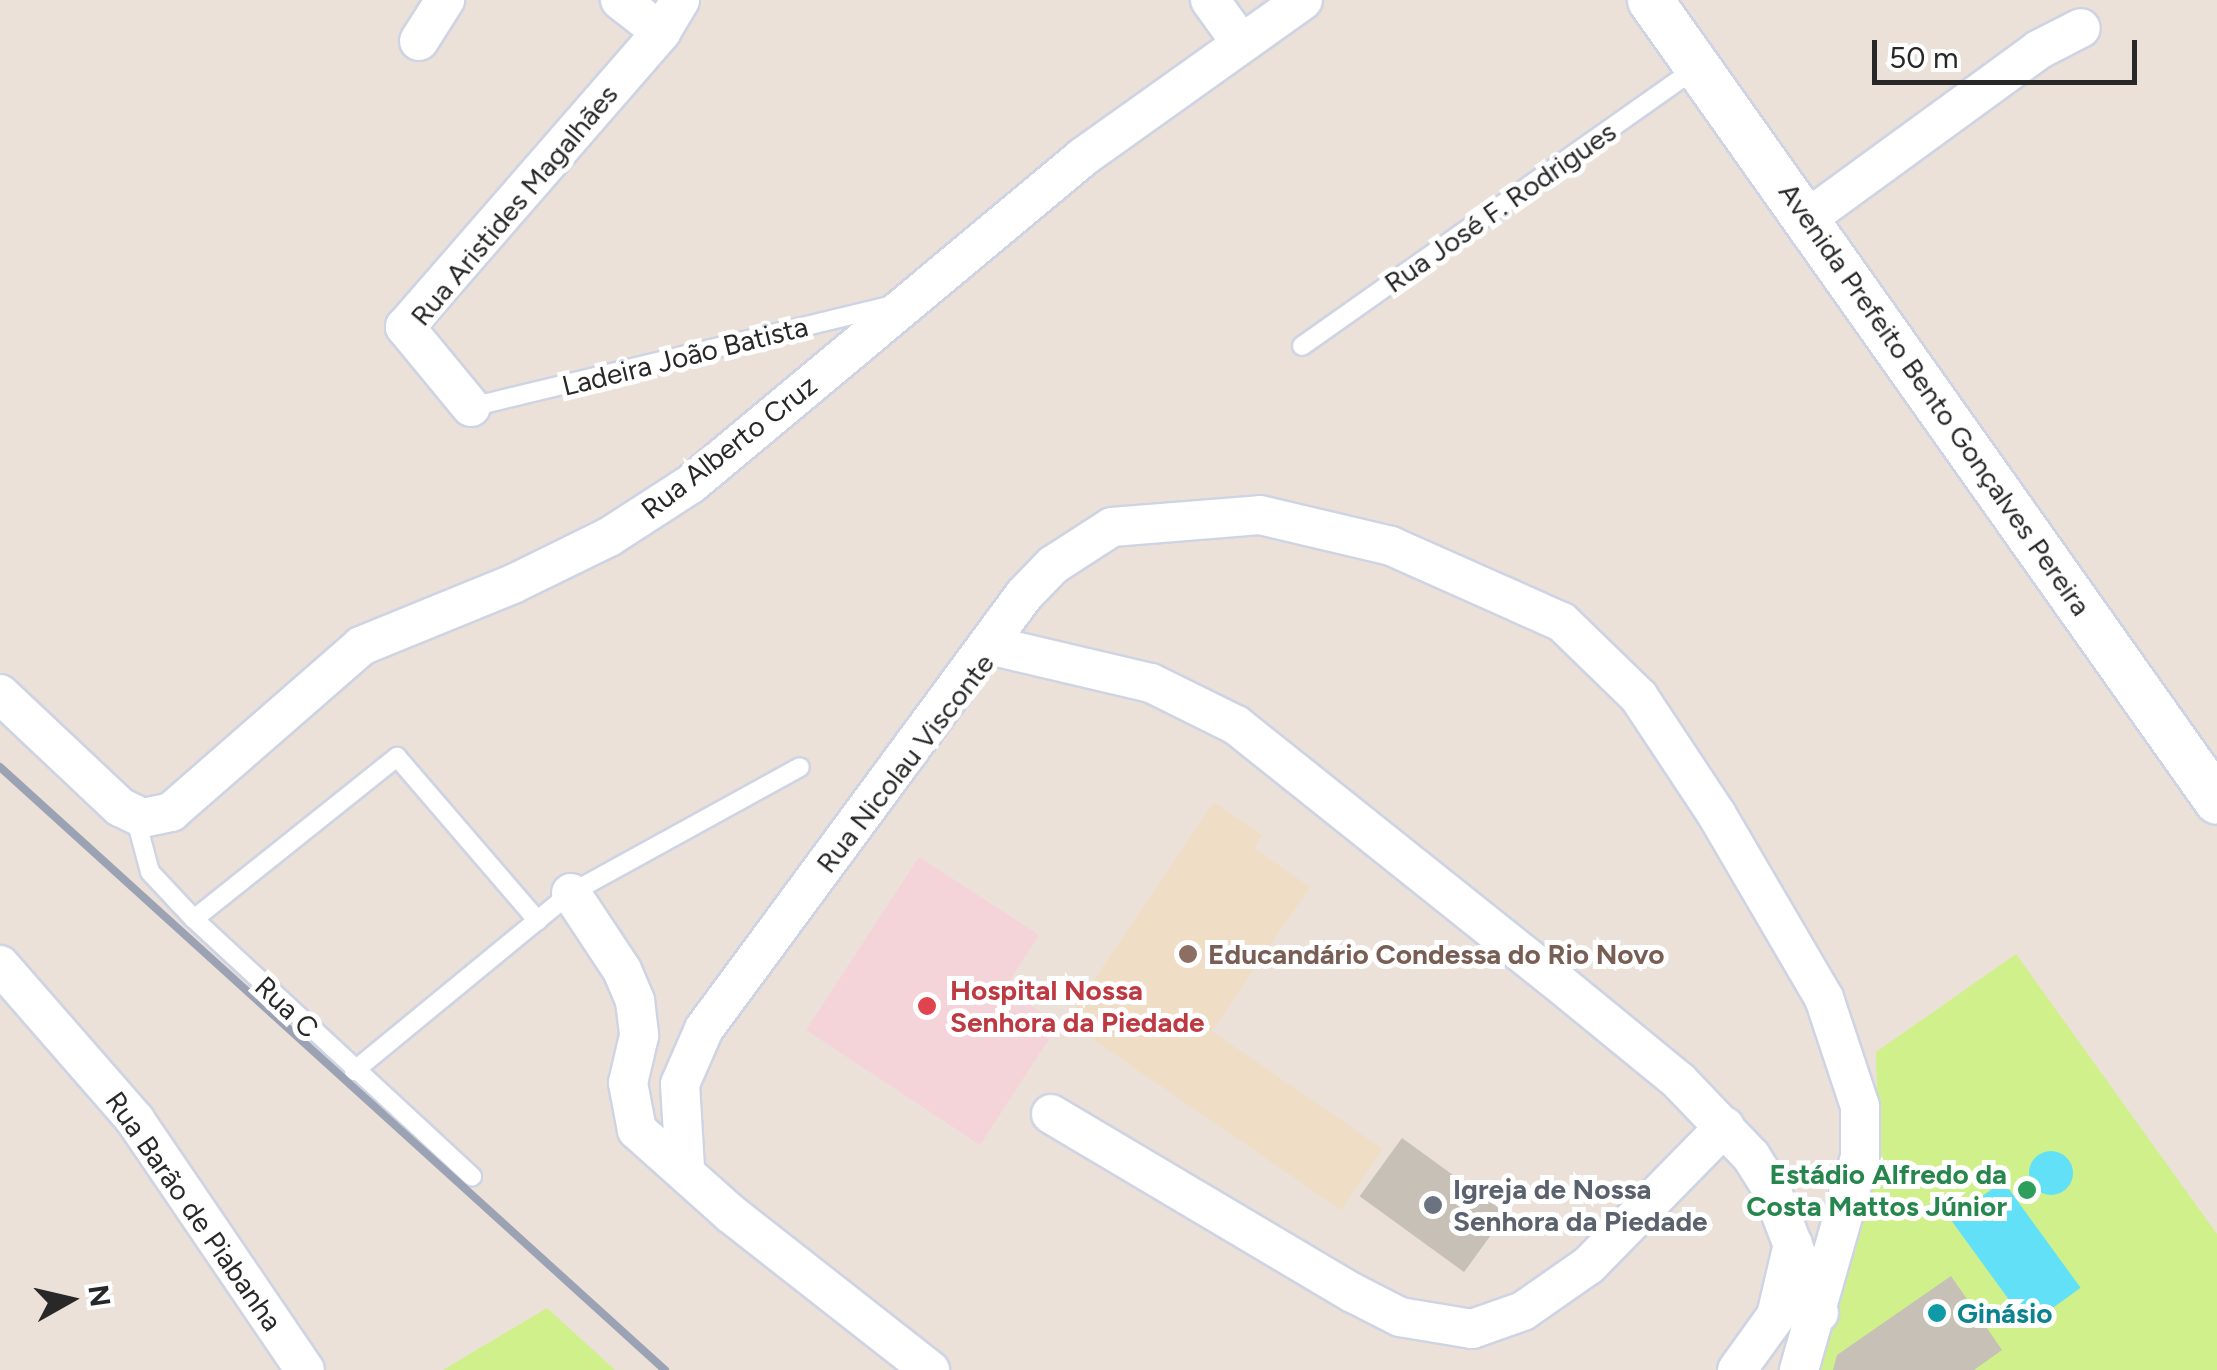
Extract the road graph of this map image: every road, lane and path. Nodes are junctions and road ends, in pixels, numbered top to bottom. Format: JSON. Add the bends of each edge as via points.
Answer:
{"nodes":[{"id":1,"x":445,"y":0,"type":"edge"},
{"id":2,"x":620,"y":0,"type":"edge"},
{"id":3,"x":680,"y":0,"type":"edge"},
{"id":4,"x":1210,"y":0,"type":"edge"},
{"id":5,"x":1303,"y":0,"type":"edge"},
{"id":6,"x":1650,"y":0,"type":"edge"},
{"id":7,"x":2081,"y":28,"type":"dead end"},
{"id":8,"x":661,"y":32,"type":"junction"},
{"id":9,"x":419,"y":41,"type":"dead end"},
{"id":10,"x":1241,"y":42,"type":"junction"},
{"id":11,"x":1698,"y":67,"type":"junction"},
{"id":12,"x":1808,"y":218,"type":"junction"},
{"id":13,"x":900,"y":304,"type":"junction"},
{"id":14,"x":1302,"y":346,"type":"dead end"},
{"id":15,"x":472,"y":407,"type":"joint"},
{"id":16,"x":989,"y":645,"type":"junction"},
{"id":17,"x":0,"y":694,"type":"edge"},
{"id":18,"x":800,"y":766,"type":"dead end"},
{"id":19,"x":2209,"y":775,"type":"edge"},
{"id":20,"x":127,"y":812,"type":"junction"},
{"id":21,"x":570,"y":893,"type":"junction"},
{"id":22,"x":194,"y":919,"type":"junction"},
{"id":23,"x":538,"y":921,"type":"junction"},
{"id":24,"x":0,"y":965,"type":"edge"},
{"id":25,"x":354,"y":1071,"type":"junction"},
{"id":26,"x":1051,"y":1114,"type":"dead end"},
{"id":27,"x":1725,"y":1126,"type":"junction"},
{"id":28,"x":685,"y":1168,"type":"junction"},
{"id":29,"x":472,"y":1176,"type":"dead end"},
{"id":30,"x":1793,"y":1244,"type":"junction"},
{"id":31,"x":1818,"y":1313,"type":"junction"},
{"id":32,"x":305,"y":1370,"type":"edge"},
{"id":33,"x":930,"y":1370,"type":"edge"},
{"id":34,"x":1737,"y":1370,"type":"edge"},
{"id":35,"x":1799,"y":1370,"type":"edge"}],
"edges":[{"from":1,"to":9,"type":"street"},
{"from":2,"to":8,"type":"street"},
{"from":3,"to":8,"type":"street","name":"Rua Aristides Magalhães"},
{"from":4,"to":10,"type":"street"},
{"from":5,"to":10,"type":"street","name":"Rua Alberto Cruz"},
{"from":6,"to":11,"type":"street","name":"Avenida Prefeito Bento Gonçalves Pereira"},
{"from":7,"to":12,"type":"street","via":[[2038,50]]},
{"from":8,"to":15,"type":"street","name":"Rua Aristides Magalhães","via":[[405,327]]},
{"from":10,"to":13,"type":"street","name":"Rua Alberto Cruz","via":[[1083,157]]},
{"from":11,"to":12,"type":"street","name":"Avenida Prefeito Bento Gonçalves Pereira"},
{"from":11,"to":14,"type":"lane","name":"Rua José F. Rodrigues"},
{"from":12,"to":19,"type":"street","name":"Avenida Prefeito Bento Gonçalves Pereira"},
{"from":13,"to":15,"type":"lane","name":"Ladeira João Batista"},
{"from":13,"to":20,"type":"street","name":"Rua Alberto Cruz","via":[[691,484],[608,537],[513,584],[361,646],[184,804],[158,818]]},
{"from":16,"to":27,"type":"street","name":"Rua Nicolau Visconte","via":[[1151,683],[1236,724],[1552,976]]},
{"from":16,"to":28,"type":"street","name":"Rua Nicolau Visconte","via":[[704,1029],[680,1084]]},
{"from":16,"to":31,"type":"street","via":[[1024,596],[1090,537],[1112,527],[1193,516],[1260,515],[1391,546],[1562,622],[1639,698],[1717,815],[1824,998],[1847,1058],[1860,1106],[1860,1157]]},
{"from":17,"to":20,"type":"street"},
{"from":18,"to":21,"type":"lane"},
{"from":20,"to":22,"type":"lane","name":"Rua C","via":[[150,872]]},
{"from":21,"to":23,"type":"lane"},
{"from":21,"to":28,"type":"street","via":[[635,1001],[632,1118],[648,1142]]},
{"from":22,"to":23,"type":"lane","via":[[398,757]]},
{"from":22,"to":25,"type":"lane","name":"Rua C"},
{"from":23,"to":25,"type":"lane"},
{"from":24,"to":32,"type":"street","name":"Rua Barão de Piabanha","via":[[135,1120]]},
{"from":25,"to":29,"type":"lane","name":"Rua C"},
{"from":26,"to":27,"type":"street","via":[[1400,1317],[1472,1328],[1523,1312],[1589,1265]]},
{"from":27,"to":30,"type":"street","name":"Rua Nicolau Visconte","via":[[1770,1186]]},
{"from":28,"to":33,"type":"street","via":[[730,1214]]},
{"from":30,"to":31,"type":"street","name":"Rua Nicolau Visconte"},
{"from":30,"to":34,"type":"street","via":[[1776,1316]]},
{"from":31,"to":35,"type":"street"}]}
